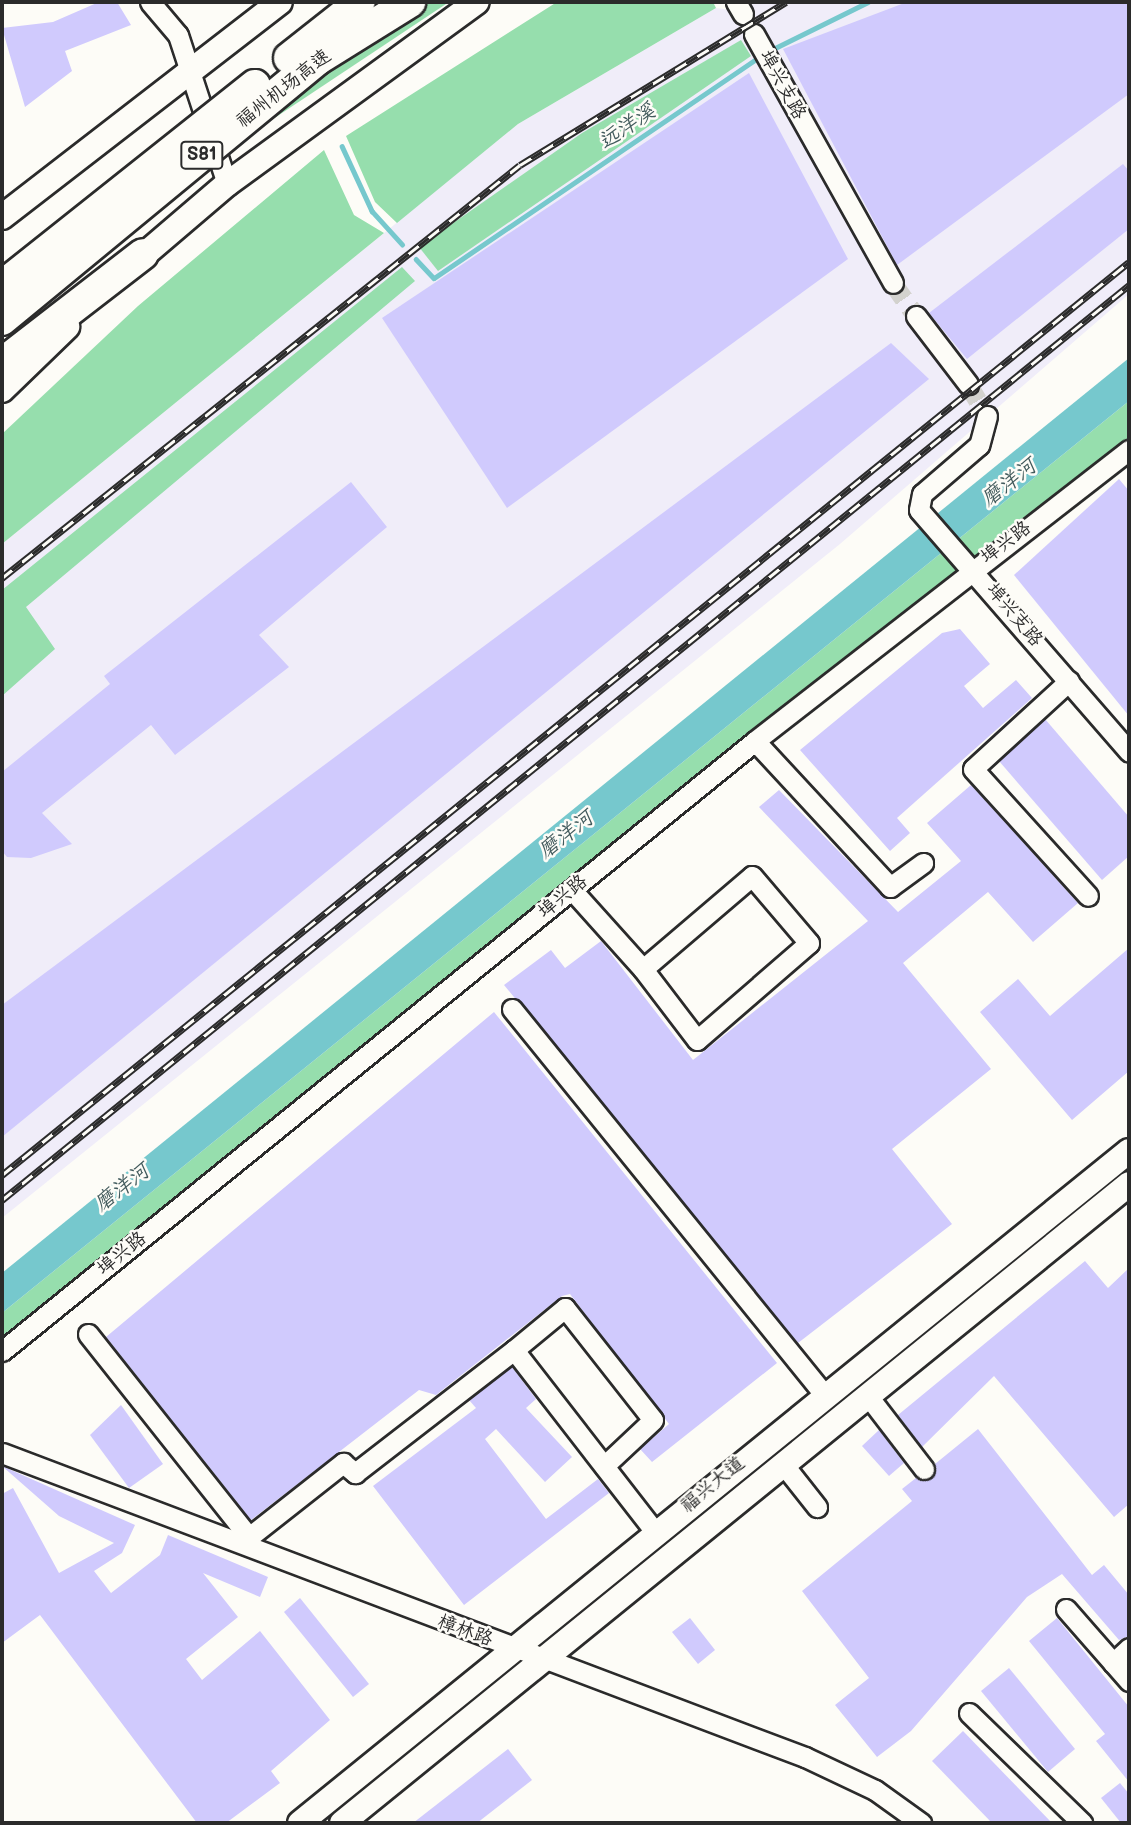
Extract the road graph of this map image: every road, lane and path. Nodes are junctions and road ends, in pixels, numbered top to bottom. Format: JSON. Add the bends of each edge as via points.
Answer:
{"nodes":[{"id":1,"x":150,"y":2,"type":"edge"},
{"id":2,"x":280,"y":2,"type":"edge"},
{"id":3,"x":360,"y":2,"type":"edge"},
{"id":4,"x":410,"y":2,"type":"edge"},
{"id":5,"x":477,"y":2,"type":"edge"},
{"id":6,"x":754,"y":34,"type":"dead end"},
{"id":7,"x":190,"y":69,"type":"junction"},
{"id":8,"x":227,"y":184,"type":"junction"},
{"id":9,"x":2,"y":216,"type":"edge"},
{"id":10,"x":143,"y":254,"type":"junction"},
{"id":11,"x":893,"y":283,"type":"tunnel mouth"},
{"id":12,"x":2,"y":286,"type":"edge"},
{"id":13,"x":916,"y":316,"type":"tunnel mouth"},
{"id":14,"x":2,"y":320,"type":"edge"},
{"id":15,"x":2,"y":363,"type":"edge"},
{"id":16,"x":968,"y":384,"type":"tunnel mouth"},
{"id":17,"x":2,"y":390,"type":"edge"},
{"id":18,"x":987,"y":416,"type":"dead end"},
{"id":19,"x":1129,"y":450,"type":"edge"},
{"id":20,"x":971,"y":569,"type":"junction"},
{"id":21,"x":1069,"y":681,"type":"junction"},
{"id":22,"x":755,"y":741,"type":"junction"},
{"id":23,"x":1129,"y":752,"type":"edge"},
{"id":24,"x":923,"y":863,"type":"dead end"},
{"id":25,"x":572,"y":890,"type":"junction"},
{"id":26,"x":1088,"y":896,"type":"dead end"},
{"id":27,"x":643,"y":969,"type":"junction"},
{"id":28,"x":512,"y":1009,"type":"dead end"},
{"id":29,"x":1129,"y":1151,"type":"edge"},
{"id":30,"x":1129,"y":1184,"type":"edge"},
{"id":31,"x":88,"y":1334,"type":"dead end"},
{"id":32,"x":513,"y":1350,"type":"junction"},
{"id":33,"x":2,"y":1351,"type":"edge"},
{"id":34,"x":825,"y":1396,"type":"junction"},
{"id":35,"x":868,"y":1396,"type":"junction"},
{"id":36,"x":2,"y":1453,"type":"edge"},
{"id":37,"x":783,"y":1464,"type":"junction"},
{"id":38,"x":604,"y":1466,"type":"junction"},
{"id":39,"x":924,"y":1469,"type":"dead end"},
{"id":40,"x":817,"y":1507,"type":"dead end"},
{"id":41,"x":656,"y":1531,"type":"junction"},
{"id":42,"x":1066,"y":1609,"type":"dead end"},
{"id":43,"x":512,"y":1648,"type":"junction"},
{"id":44,"x":1129,"y":1648,"type":"edge"},
{"id":45,"x":541,"y":1661,"type":"junction"},
{"id":46,"x":1113,"y":1663,"type":"junction"},
{"id":47,"x":1129,"y":1681,"type":"edge"},
{"id":48,"x":969,"y":1713,"type":"dead end"},
{"id":49,"x":300,"y":1823,"type":"edge"},
{"id":50,"x":342,"y":1823,"type":"edge"},
{"id":51,"x":921,"y":1823,"type":"edge"},
{"id":52,"x":1082,"y":1823,"type":"edge"}],
"edges":[{"from":1,"to":7,"type":"street","via":[[178,35]]},
{"from":2,"to":7,"type":"main road"},
{"from":3,"to":12,"type":"highway","name":"福州机场高速","number":"S81","bridge":true},
{"from":4,"to":14,"type":"highway","name":"福州机场高速","number":"S81","bridge":true,"via":[[317,60]]},
{"from":5,"to":8,"type":"main road"},
{"from":6,"to":11,"type":"street","name":"埠兴支路"},
{"from":7,"to":8,"type":"street"},
{"from":7,"to":9,"type":"main road"},
{"from":8,"to":10,"type":"main road"},
{"from":10,"to":15,"type":"highway"},
{"from":10,"to":17,"type":"main road"},
{"from":13,"to":16,"type":"street"},
{"from":18,"to":20,"type":"street","name":"埠兴支路","via":[[979,445],[922,494],[923,517]]},
{"from":19,"to":20,"type":"street","name":"埠兴路"},
{"from":20,"to":21,"type":"street","name":"埠兴支路"},
{"from":20,"to":22,"type":"street","name":"埠兴路"},
{"from":21,"to":23,"type":"street","name":"埠兴支路"},
{"from":21,"to":26,"type":"street","via":[[973,769]]},
{"from":22,"to":24,"type":"street","via":[[890,887]]},
{"from":22,"to":25,"type":"street","name":"埠兴路"},
{"from":25,"to":27,"type":"street"},
{"from":25,"to":33,"type":"street","name":"埠兴路"},
{"from":27,"to":27,"type":"street","via":[[697,1040],[809,943],[752,876]]},
{"from":28,"to":34,"type":"street"},
{"from":29,"to":34,"type":"main road","name":"福兴大道"},
{"from":30,"to":35,"type":"main road","name":"福兴大道"},
{"from":31,"to":32,"type":"street","via":[[249,1537],[343,1463],[355,1474]]},
{"from":32,"to":38,"type":"street"},
{"from":32,"to":38,"type":"street","via":[[565,1308],[653,1420]]},
{"from":34,"to":41,"type":"main road","name":"福兴大道"},
{"from":35,"to":37,"type":"main road","name":"福兴大道"},
{"from":35,"to":39,"type":"street"},
{"from":36,"to":43,"type":"street","name":"樟林路"},
{"from":37,"to":40,"type":"street"},
{"from":37,"to":45,"type":"main road","name":"福兴大道"},
{"from":38,"to":41,"type":"street"},
{"from":41,"to":43,"type":"main road","name":"福兴大道"},
{"from":42,"to":46,"type":"street"},
{"from":43,"to":45,"type":"street","name":"樟林路"},
{"from":43,"to":49,"type":"main road","name":"福兴大道"},
{"from":44,"to":46,"type":"street"},
{"from":45,"to":50,"type":"main road","name":"福兴大道"},
{"from":45,"to":51,"type":"street","name":"樟林路","via":[[846,1775]]},
{"from":46,"to":47,"type":"street"},
{"from":48,"to":52,"type":"street"}]}
